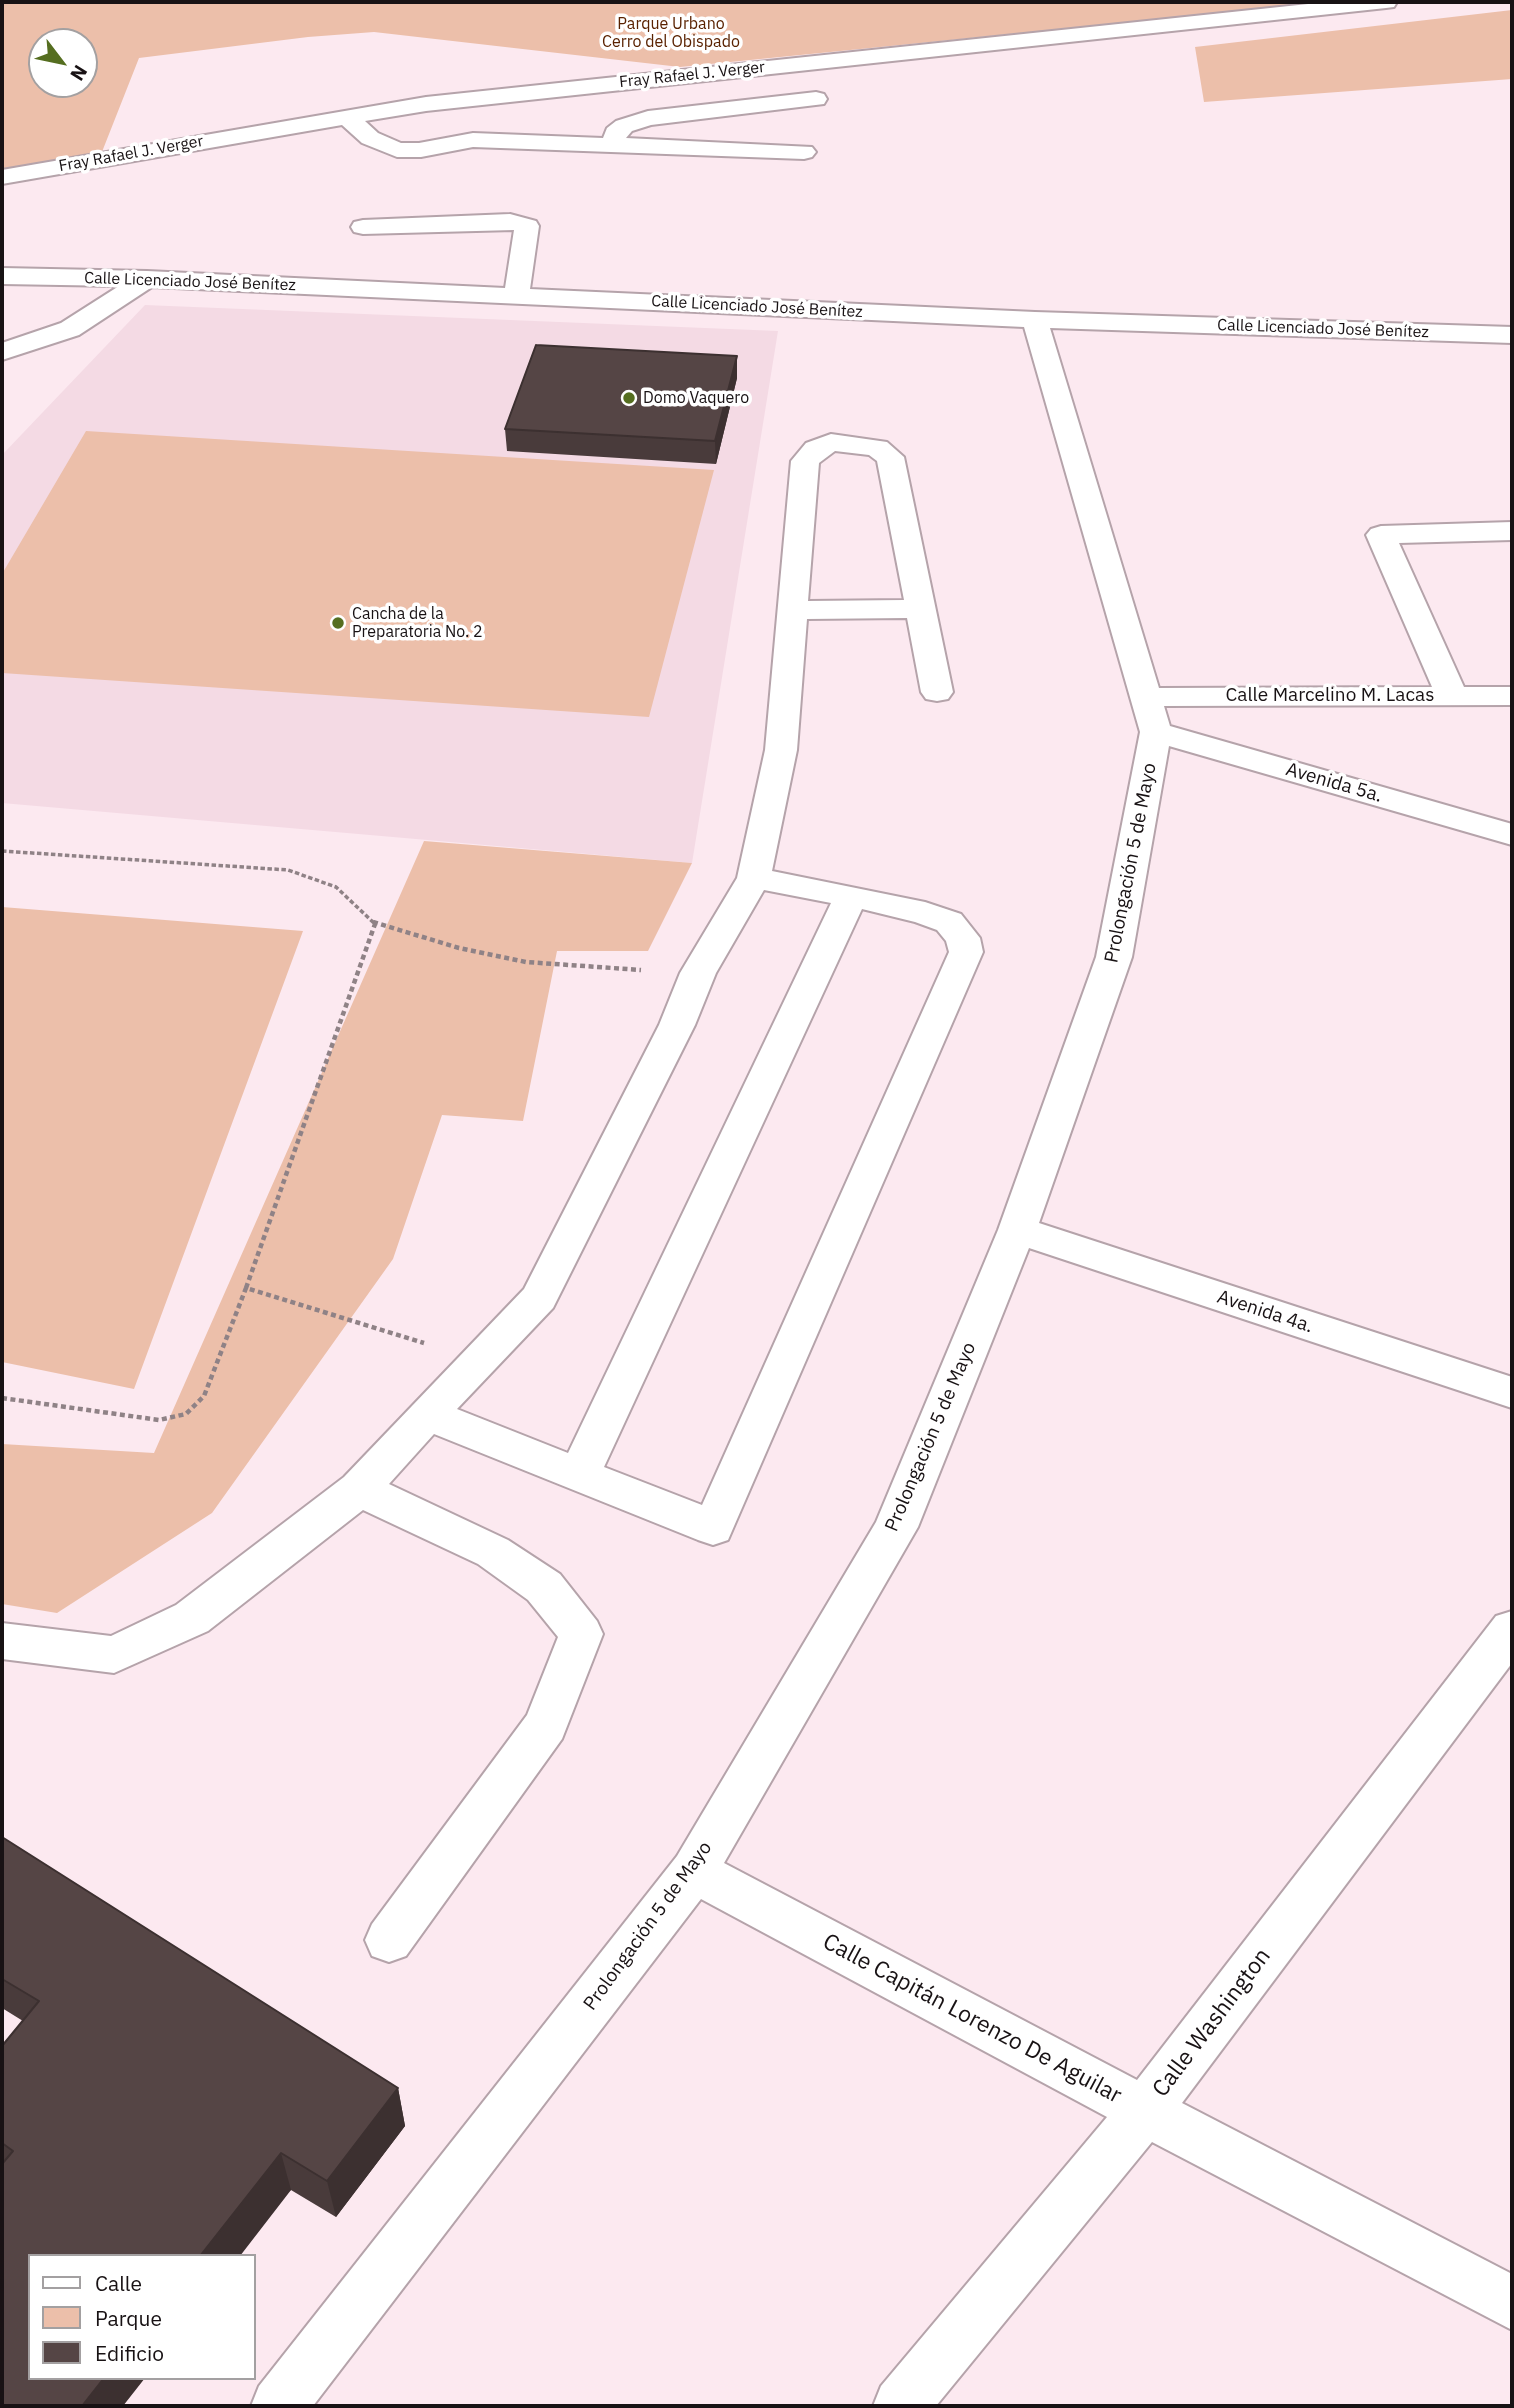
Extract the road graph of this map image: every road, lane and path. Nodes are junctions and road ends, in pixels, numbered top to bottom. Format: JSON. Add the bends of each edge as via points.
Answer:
{"nodes":[{"id":1,"x":1386,"y":2,"type":"edge"},
{"id":2,"x":816,"y":99,"type":"dead end"},
{"id":3,"x":346,"y":117,"type":"junction"},
{"id":4,"x":612,"y":145,"type":"junction"},
{"id":5,"x":804,"y":152,"type":"dead end"},
{"id":6,"x":2,"y":177,"type":"edge"},
{"id":7,"x":363,"y":227,"type":"dead end"},
{"id":8,"x":2,"y":276,"type":"edge"},
{"id":9,"x":147,"y":279,"type":"junction"},
{"id":10,"x":515,"y":296,"type":"junction"},
{"id":11,"x":1035,"y":320,"type":"junction"},
{"id":12,"x":1512,"y":335,"type":"edge"},
{"id":13,"x":2,"y":352,"type":"edge"},
{"id":14,"x":1512,"y":531,"type":"edge"},
{"id":15,"x":920,"y":609,"type":"junction"},
{"id":16,"x":793,"y":610,"type":"junction"},
{"id":17,"x":937,"y":692,"type":"dead end"},
{"id":18,"x":1452,"y":696,"type":"junction"},
{"id":19,"x":1512,"y":696,"type":"edge"},
{"id":20,"x":1152,"y":715,"type":"junction"},
{"id":21,"x":1512,"y":835,"type":"edge"},
{"id":22,"x":2,"y":851,"type":"edge"},
{"id":23,"x":754,"y":878,"type":"junction"},
{"id":24,"x":851,"y":896,"type":"junction"},
{"id":25,"x":375,"y":924,"type":"junction"},
{"id":26,"x":698,"y":974,"type":"junction"},
{"id":27,"x":1017,"y":1230,"type":"junction"},
{"id":28,"x":246,"y":1289,"type":"junction"},
{"id":29,"x":480,"y":1360,"type":"junction"},
{"id":30,"x":1512,"y":1393,"type":"edge"},
{"id":31,"x":2,"y":1398,"type":"edge"},
{"id":32,"x":427,"y":1414,"type":"junction"},
{"id":33,"x":579,"y":1475,"type":"junction"},
{"id":34,"x":359,"y":1489,"type":"junction"},
{"id":35,"x":1512,"y":1629,"type":"edge"},
{"id":36,"x":2,"y":1641,"type":"edge"},
{"id":37,"x":694,"y":1871,"type":"junction"},
{"id":38,"x":389,"y":1940,"type":"dead end"},
{"id":39,"x":1145,"y":2111,"type":"junction"},
{"id":40,"x":1512,"y":2303,"type":"edge"},
{"id":41,"x":279,"y":2406,"type":"edge"},
{"id":42,"x":901,"y":2406,"type":"edge"}],
"edges":[{"from":1,"to":3,"type":"street","name":"Fray Rafael J. Verger","via":[[426,104]]},
{"from":2,"to":4,"type":"street","via":[[648,118],[624,126],[615,133]]},
{"from":3,"to":4,"type":"street","via":[[370,138],[397,150],[473,140]]},
{"from":3,"to":6,"type":"street","name":"Fray Rafael J. Verger"},
{"from":4,"to":5,"type":"street"},
{"from":7,"to":10,"type":"street","via":[[510,221],[527,226]]},
{"from":8,"to":9,"type":"street","name":"Calle Licenciado José Benítez"},
{"from":9,"to":10,"type":"street","name":"Calle Licenciado José Benítez"},
{"from":9,"to":13,"type":"street","via":[[70,329]]},
{"from":10,"to":11,"type":"street","name":"Calle Licenciado José Benítez"},
{"from":11,"to":12,"type":"street","name":"Calle Licenciado José Benítez"},
{"from":11,"to":20,"type":"street","name":"Prolongación 5 de Mayo"},
{"from":14,"to":18,"type":"street","via":[[1381,535]]},
{"from":15,"to":16,"type":"street"},
{"from":15,"to":16,"type":"street","via":[[890,457],[877,448],[831,442],[805,461]]},
{"from":15,"to":17,"type":"street"},
{"from":16,"to":23,"type":"street","via":[[781,750]]},
{"from":18,"to":19,"type":"street","name":"Calle Marcelino M. Lacas"},
{"from":18,"to":20,"type":"street","name":"Calle Marcelino M. Lacas"},
{"from":20,"to":21,"type":"street","name":"Avenida 5a."},
{"from":20,"to":27,"type":"street","name":"Prolongación 5 de Mayo","via":[[1114,957]]},
{"from":22,"to":25,"type":"path","via":[[288,870],[336,887]]},
{"from":23,"to":24,"type":"street"},
{"from":23,"to":26,"type":"street"},
{"from":24,"to":33,"type":"street"},
{"from":24,"to":33,"type":"street","via":[[949,922],[962,937],[966,952],[713,1528]]},
{"from":25,"to":26,"type":"path","via":[[526,962]]},
{"from":25,"to":28,"type":"path"},
{"from":26,"to":29,"type":"street","via":[[677,1025],[538,1298]]},
{"from":27,"to":30,"type":"street","name":"Avenida 4a."},
{"from":27,"to":37,"type":"street","name":"Prolongación 5 de Mayo","via":[[896,1527]]},
{"from":28,"to":29,"type":"path"},
{"from":28,"to":31,"type":"path","via":[[204,1396],[186,1415],[159,1420]]},
{"from":29,"to":32,"type":"street"},
{"from":32,"to":33,"type":"street"},
{"from":32,"to":34,"type":"street"},
{"from":34,"to":36,"type":"street","via":[[192,1618],[114,1655]]},
{"from":34,"to":38,"type":"street","via":[[493,1552],[544,1587],[581,1634],[546,1725]]},
{"from":35,"to":39,"type":"street","name":"Calle Washington"},
{"from":37,"to":39,"type":"street","name":"Calle Capitán Lorenzo De Aguilar"},
{"from":37,"to":41,"type":"street","name":"Prolongación 5 de Mayo"},
{"from":39,"to":40,"type":"street","name":"Calle Capitán Lorenzo De Aguilar"},
{"from":39,"to":42,"type":"street","name":"Calle Washington"}]}
